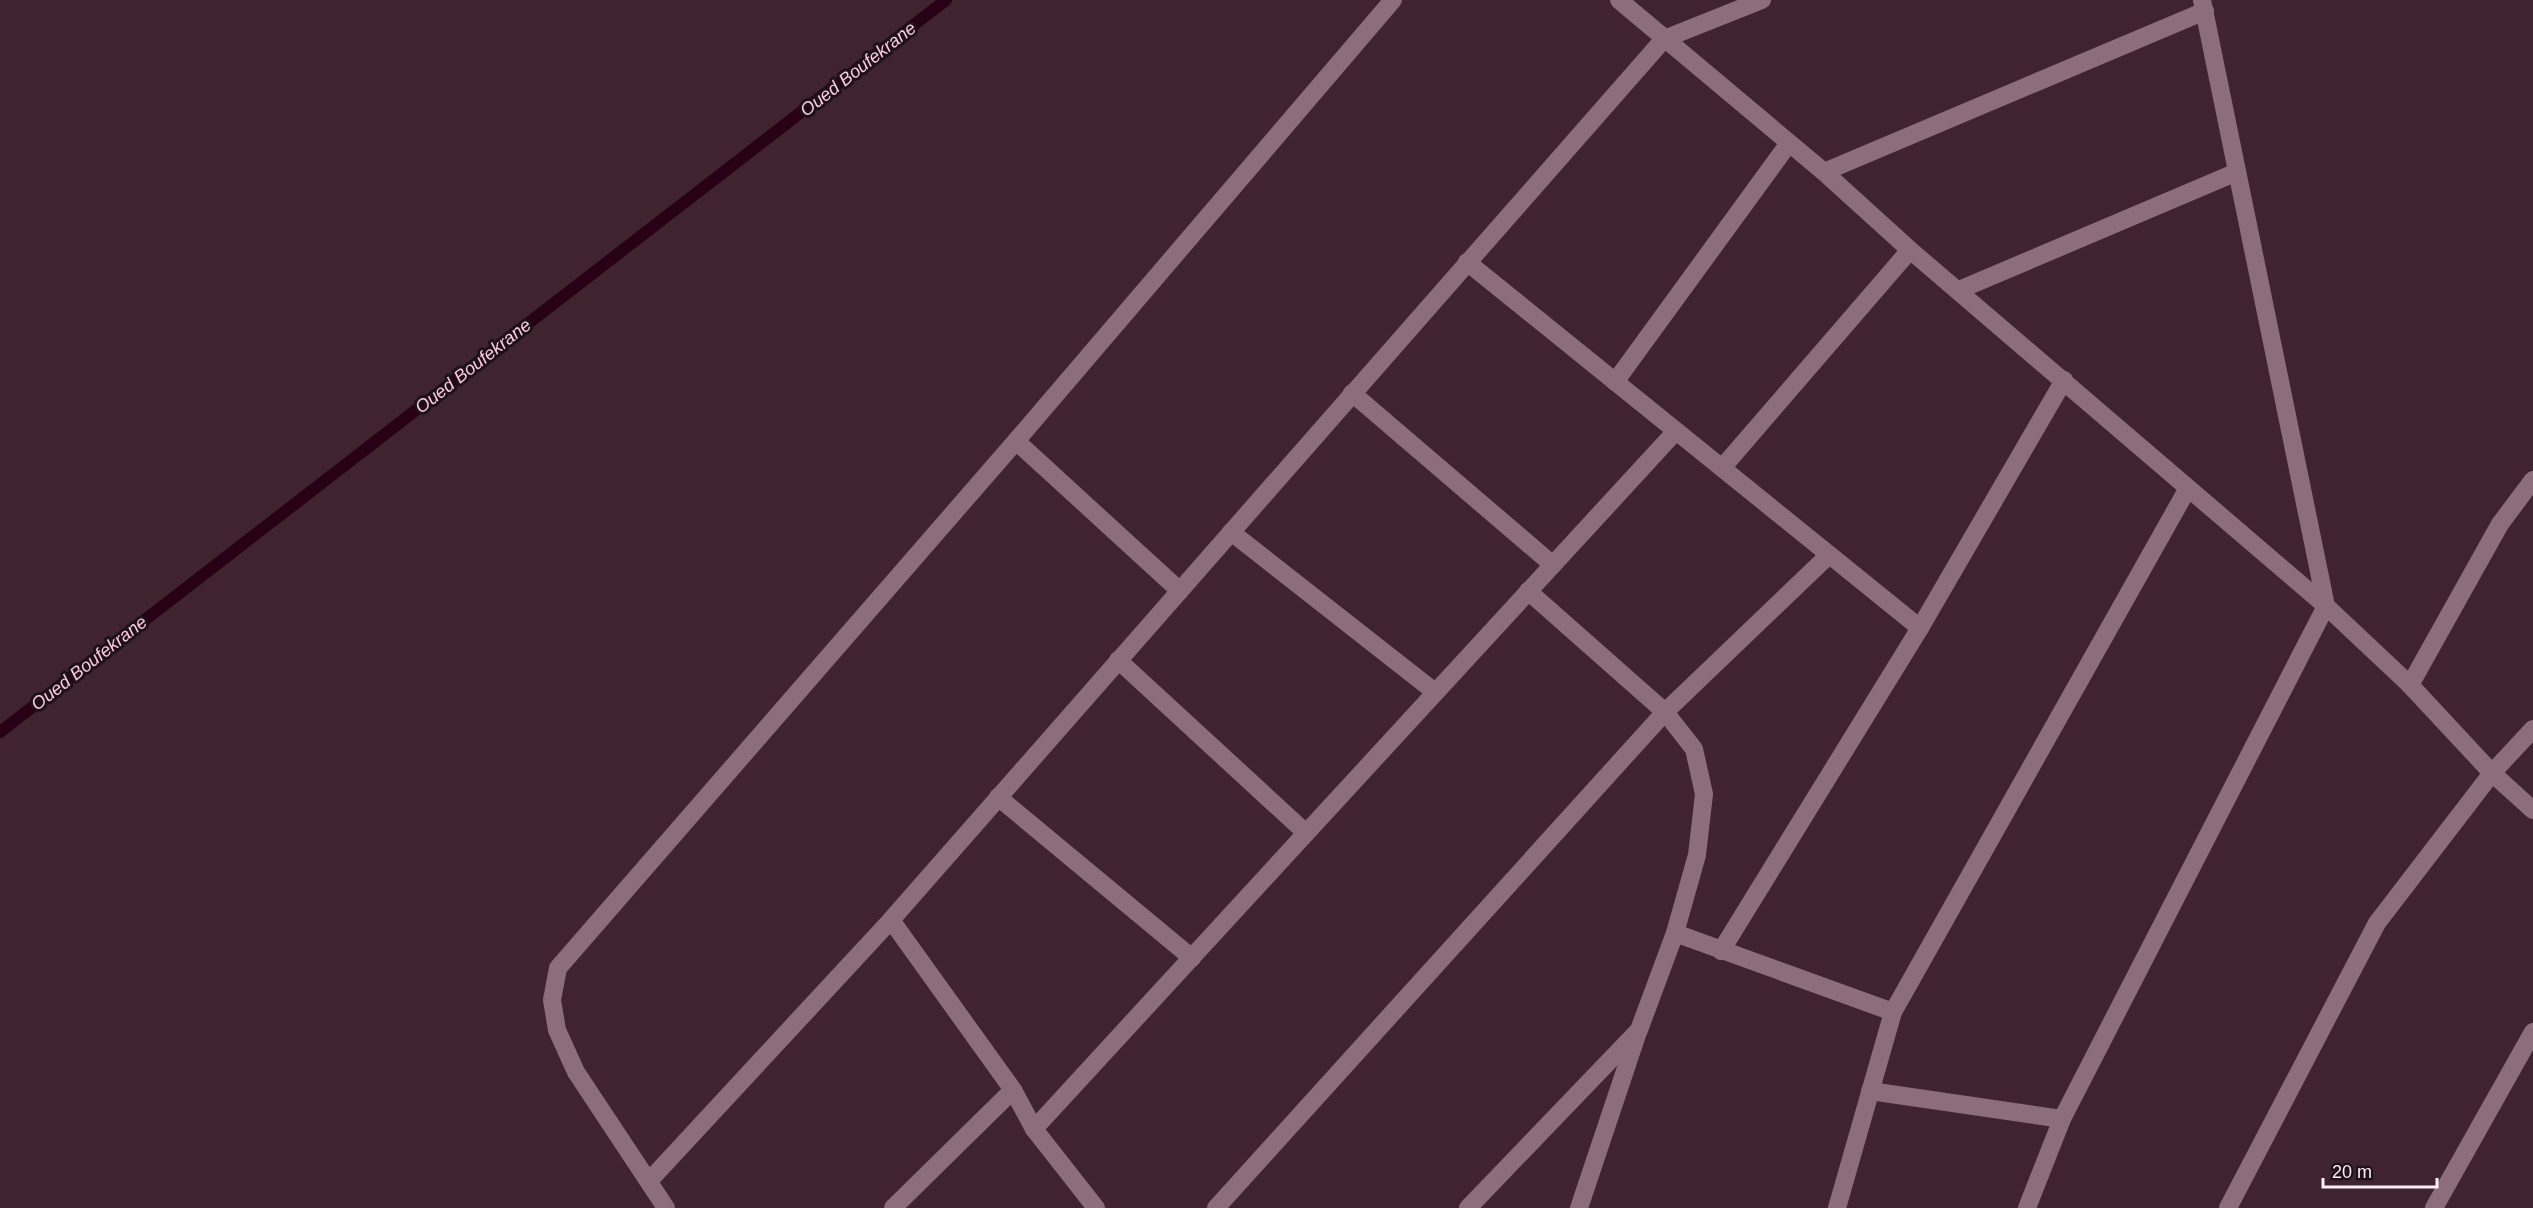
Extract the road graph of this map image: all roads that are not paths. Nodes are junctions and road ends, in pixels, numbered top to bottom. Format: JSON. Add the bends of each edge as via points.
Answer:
{"nodes":[{"id":1,"x":1393,"y":0,"type":"edge"},
{"id":2,"x":1619,"y":0,"type":"edge"},
{"id":3,"x":1762,"y":0,"type":"edge"},
{"id":4,"x":2204,"y":5,"type":"edge"},
{"id":5,"x":1664,"y":39,"type":"junction"},
{"id":6,"x":1789,"y":143,"type":"junction"},
{"id":7,"x":1824,"y":172,"type":"junction"},
{"id":8,"x":2237,"y":172,"type":"junction"},
{"id":9,"x":1910,"y":250,"type":"junction"},
{"id":10,"x":1467,"y":262,"type":"junction"},
{"id":11,"x":1959,"y":290,"type":"junction"},
{"id":12,"x":2064,"y":380,"type":"junction"},
{"id":13,"x":1615,"y":382,"type":"junction"},
{"id":14,"x":1352,"y":393,"type":"junction"},
{"id":15,"x":1676,"y":431,"type":"junction"},
{"id":16,"x":1016,"y":441,"type":"junction"},
{"id":17,"x":1722,"y":468,"type":"junction"},
{"id":18,"x":2533,"y":480,"type":"edge"},
{"id":19,"x":2188,"y":488,"type":"junction"},
{"id":20,"x":1231,"y":532,"type":"junction"},
{"id":21,"x":1829,"y":555,"type":"junction"},
{"id":22,"x":1553,"y":565,"type":"junction"},
{"id":23,"x":1180,"y":591,"type":"junction"},
{"id":24,"x":1528,"y":591,"type":"junction"},
{"id":25,"x":2326,"y":606,"type":"junction"},
{"id":26,"x":1920,"y":628,"type":"junction"},
{"id":27,"x":1118,"y":660,"type":"junction"},
{"id":28,"x":2410,"y":685,"type":"junction"},
{"id":29,"x":1435,"y":692,"type":"junction"},
{"id":30,"x":1665,"y":712,"type":"junction"},
{"id":31,"x":2533,"y":729,"type":"edge"},
{"id":32,"x":2492,"y":773,"type":"junction"},
{"id":33,"x":998,"y":797,"type":"junction"},
{"id":34,"x":2533,"y":810,"type":"edge"},
{"id":35,"x":1306,"y":833,"type":"junction"},
{"id":36,"x":891,"y":920,"type":"junction"},
{"id":37,"x":1675,"y":933,"type":"junction"},
{"id":38,"x":1721,"y":951,"type":"junction"},
{"id":39,"x":1192,"y":958,"type":"junction"},
{"id":40,"x":1893,"y":1012,"type":"junction"},
{"id":41,"x":1639,"y":1030,"type":"junction"},
{"id":42,"x":2533,"y":1032,"type":"edge"},
{"id":43,"x":1013,"y":1090,"type":"junction"},
{"id":44,"x":1870,"y":1091,"type":"junction"},
{"id":45,"x":2062,"y":1119,"type":"junction"},
{"id":46,"x":1034,"y":1129,"type":"junction"},
{"id":47,"x":649,"y":1181,"type":"junction"},
{"id":48,"x":666,"y":1208,"type":"edge"},
{"id":49,"x":893,"y":1208,"type":"edge"},
{"id":50,"x":1096,"y":1208,"type":"edge"},
{"id":51,"x":1216,"y":1208,"type":"edge"},
{"id":52,"x":1468,"y":1208,"type":"edge"},
{"id":53,"x":1579,"y":1208,"type":"edge"},
{"id":54,"x":1837,"y":1208,"type":"edge"},
{"id":55,"x":2027,"y":1208,"type":"edge"},
{"id":56,"x":2228,"y":1208,"type":"edge"},
{"id":57,"x":2434,"y":1208,"type":"edge"}],
"edges":[{"from":1,"to":16,"type":"street"},
{"from":2,"to":5,"type":"street"},
{"from":3,"to":5,"type":"street"},
{"from":4,"to":7,"type":"street"},
{"from":4,"to":8,"type":"street"},
{"from":5,"to":6,"type":"street"},
{"from":5,"to":10,"type":"street"},
{"from":6,"to":7,"type":"street"},
{"from":6,"to":13,"type":"street"},
{"from":7,"to":9,"type":"street"},
{"from":8,"to":11,"type":"street"},
{"from":8,"to":25,"type":"street"},
{"from":9,"to":11,"type":"street"},
{"from":9,"to":17,"type":"street"},
{"from":10,"to":13,"type":"street"},
{"from":10,"to":14,"type":"street"},
{"from":11,"to":12,"type":"street"},
{"from":12,"to":19,"type":"street"},
{"from":12,"to":26,"type":"street"},
{"from":13,"to":15,"type":"street"},
{"from":14,"to":20,"type":"street"},
{"from":14,"to":22,"type":"street"},
{"from":15,"to":17,"type":"street"},
{"from":15,"to":22,"type":"street"},
{"from":16,"to":23,"type":"street"},
{"from":16,"to":47,"type":"street","via":[[558,968],[552,1000],[557,1030],[576,1072]]},
{"from":17,"to":21,"type":"street"},
{"from":18,"to":28,"type":"street","via":[[2500,524]]},
{"from":19,"to":25,"type":"street"},
{"from":19,"to":40,"type":"street"},
{"from":20,"to":23,"type":"street"},
{"from":20,"to":29,"type":"street"},
{"from":21,"to":26,"type":"street"},
{"from":21,"to":30,"type":"street"},
{"from":22,"to":24,"type":"street"},
{"from":23,"to":27,"type":"street"},
{"from":24,"to":29,"type":"street"},
{"from":24,"to":30,"type":"street"},
{"from":25,"to":28,"type":"street"},
{"from":25,"to":45,"type":"street"},
{"from":26,"to":38,"type":"street"},
{"from":27,"to":33,"type":"street"},
{"from":27,"to":35,"type":"street"},
{"from":28,"to":32,"type":"street"},
{"from":29,"to":35,"type":"street"},
{"from":30,"to":37,"type":"street","via":[[1694,749],[1704,794],[1697,855]]},
{"from":30,"to":51,"type":"street"},
{"from":31,"to":32,"type":"street"},
{"from":32,"to":34,"type":"street"},
{"from":32,"to":56,"type":"street","via":[[2377,923]]},
{"from":33,"to":36,"type":"street"},
{"from":33,"to":39,"type":"street"},
{"from":35,"to":39,"type":"street"},
{"from":36,"to":43,"type":"street"},
{"from":36,"to":47,"type":"street"},
{"from":37,"to":38,"type":"street"},
{"from":37,"to":41,"type":"street"},
{"from":38,"to":40,"type":"street"},
{"from":39,"to":46,"type":"street"},
{"from":40,"to":44,"type":"street"},
{"from":41,"to":52,"type":"street"},
{"from":41,"to":53,"type":"street"},
{"from":42,"to":57,"type":"street"},
{"from":43,"to":46,"type":"street"},
{"from":43,"to":49,"type":"street"},
{"from":44,"to":45,"type":"street"},
{"from":44,"to":54,"type":"street"},
{"from":45,"to":55,"type":"street"},
{"from":46,"to":50,"type":"street"},
{"from":47,"to":48,"type":"street"}]}
